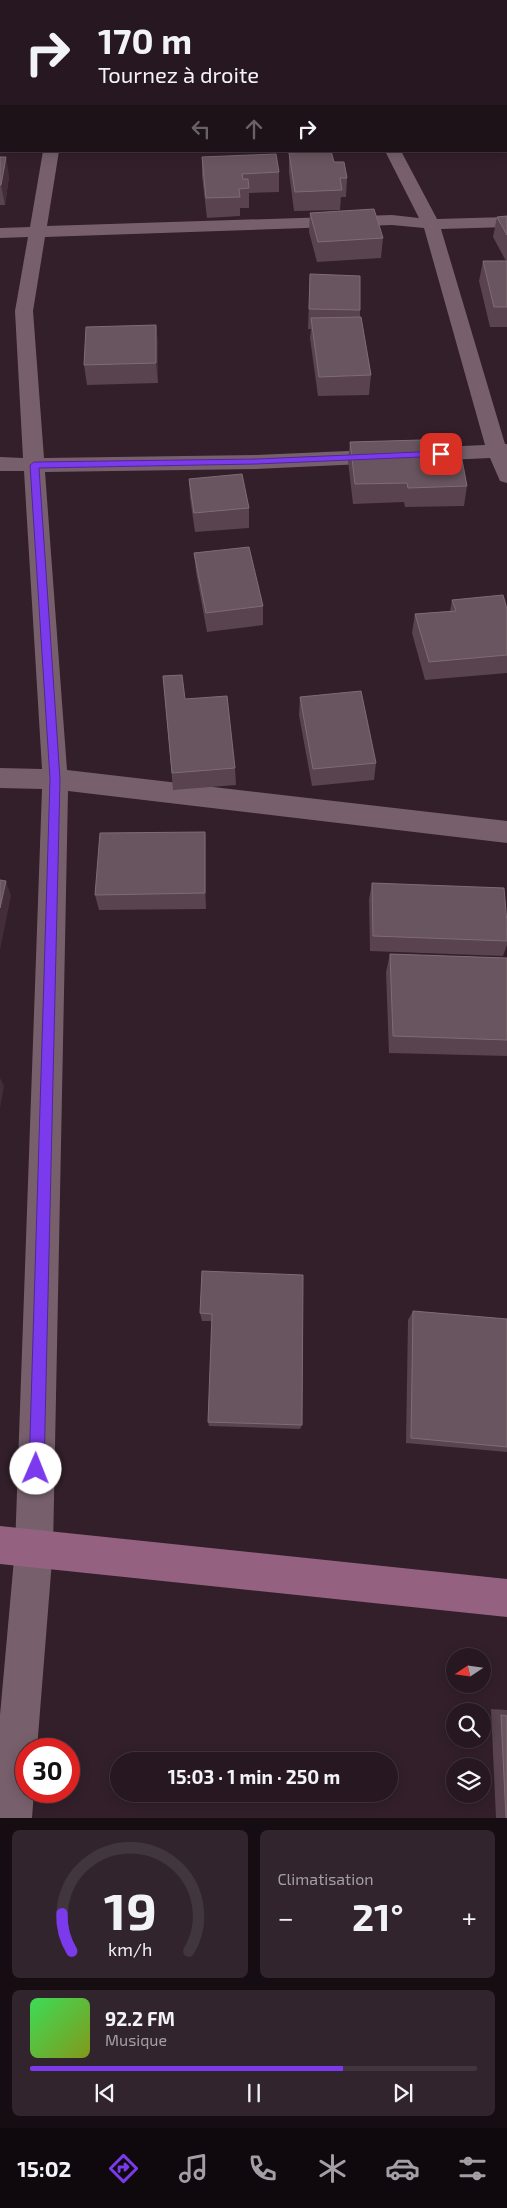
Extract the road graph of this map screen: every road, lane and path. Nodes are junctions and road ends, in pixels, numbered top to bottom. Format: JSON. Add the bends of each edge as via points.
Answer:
{"nodes":[{"id":1,"x":51,"y":152,"type":"edge"},
{"id":2,"x":394,"y":152,"type":"edge"},
{"id":3,"x":507,"y":222,"type":"edge"},
{"id":4,"x":431,"y":224,"type":"junction"},
{"id":5,"x":38,"y":232,"type":"junction"},
{"id":6,"x":0,"y":233,"type":"edge"},
{"id":7,"x":502,"y":451,"type":"edge"},
{"id":8,"x":0,"y":464,"type":"edge"},
{"id":9,"x":34,"y":465,"type":"junction"},
{"id":10,"x":507,"y":476,"type":"edge"},
{"id":11,"x":0,"y":778,"type":"edge"},
{"id":12,"x":55,"y":779,"type":"junction"},
{"id":13,"x":507,"y":832,"type":"edge"},
{"id":14,"x":17,"y":1546,"type":"edge"},
{"id":15,"x":507,"y":1598,"type":"edge"},
{"id":16,"x":11,"y":1818,"type":"edge"}],
"edges":[{"from":1,"to":5,"type":"street"},
{"from":2,"to":4,"type":"street"},
{"from":3,"to":4,"type":"street"},
{"from":4,"to":5,"type":"street","via":[[392,220]]},
{"from":4,"to":7,"type":"street"},
{"from":5,"to":6,"type":"street"},
{"from":5,"to":9,"type":"street","via":[[24,310]]},
{"from":7,"to":9,"type":"street","via":[[256,462]]},
{"from":7,"to":10,"type":"street"},
{"from":8,"to":9,"type":"street"},
{"from":9,"to":12,"type":"street"},
{"from":11,"to":12,"type":"street"},
{"from":12,"to":13,"type":"street"},
{"from":12,"to":14,"type":"street"},
{"from":14,"to":15,"type":"street"},
{"from":14,"to":16,"type":"street"}]}
